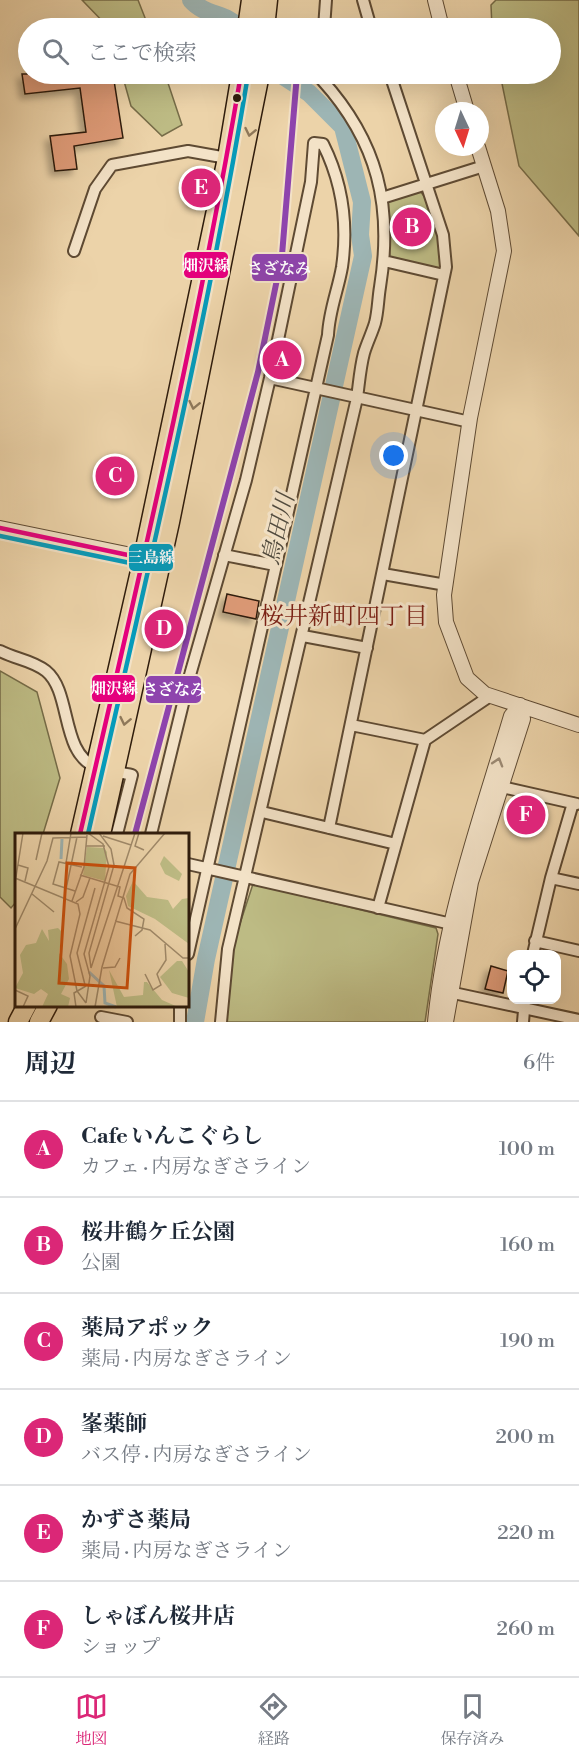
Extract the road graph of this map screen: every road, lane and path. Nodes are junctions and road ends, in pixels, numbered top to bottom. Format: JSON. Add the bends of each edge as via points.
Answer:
{"nodes":[{"id":1,"x":251,"y":0,"type":"edge"},
{"id":2,"x":268,"y":0,"type":"edge"},
{"id":3,"x":326,"y":0,"type":"edge"},
{"id":4,"x":363,"y":0,"type":"edge"},
{"id":5,"x":435,"y":0,"type":"edge"},
{"id":6,"x":254,"y":18,"type":"edge"},
{"id":7,"x":260,"y":18,"type":"edge"},
{"id":8,"x":325,"y":18,"type":"edge"},
{"id":9,"x":368,"y":18,"type":"edge"},
{"id":10,"x":440,"y":18,"type":"edge"},
{"id":11,"x":239,"y":84,"type":"edge"},
{"id":12,"x":258,"y":84,"type":"edge"},
{"id":13,"x":325,"y":84,"type":"edge"},
{"id":14,"x":393,"y":84,"type":"edge"},
{"id":15,"x":459,"y":84,"type":"edge"},
{"id":16,"x":464,"y":102,"type":"edge"},
{"id":17,"x":481,"y":156,"type":"edge"},
{"id":18,"x":227,"y":158,"type":"junction"},
{"id":19,"x":484,"y":166,"type":"junction"},
{"id":20,"x":425,"y":183,"type":"junction"},
{"id":21,"x":382,"y":198,"type":"junction"},
{"id":22,"x":74,"y":251,"type":"dead end"},
{"id":23,"x":384,"y":261,"type":"junction"},
{"id":24,"x":444,"y":275,"type":"junction"},
{"id":25,"x":270,"y":378,"type":"junction"},
{"id":26,"x":317,"y":390,"type":"junction"},
{"id":27,"x":354,"y":398,"type":"junction"},
{"id":28,"x":418,"y":411,"type":"junction"},
{"id":29,"x":470,"y":422,"type":"junction"},
{"id":30,"x":0,"y":528,"type":"edge"},
{"id":31,"x":224,"y":555,"type":"junction"},
{"id":32,"x":143,"y":558,"type":"junction"},
{"id":33,"x":161,"y":562,"type":"junction"},
{"id":34,"x":275,"y":565,"type":"junction"},
{"id":35,"x":383,"y":574,"type":"junction"},
{"id":36,"x":446,"y":585,"type":"junction"},
{"id":37,"x":303,"y":636,"type":"junction"},
{"id":38,"x":367,"y":648,"type":"junction"},
{"id":39,"x":0,"y":651,"type":"edge"},
{"id":40,"x":490,"y":696,"type":"junction"},
{"id":41,"x":520,"y":705,"type":"junction"},
{"id":42,"x":578,"y":723,"type":"edge"},
{"id":43,"x":351,"y":724,"type":"junction"},
{"id":44,"x":425,"y":740,"type":"junction"},
{"id":45,"x":95,"y":766,"type":"junction"},
{"id":46,"x":115,"y":770,"type":"junction"},
{"id":47,"x":502,"y":787,"type":"junction"},
{"id":48,"x":576,"y":804,"type":"edge"},
{"id":49,"x":262,"y":812,"type":"junction"},
{"id":50,"x":329,"y":828,"type":"junction"},
{"id":51,"x":80,"y":833,"type":"edge"},
{"id":52,"x":101,"y":833,"type":"edge"},
{"id":53,"x":117,"y":833,"type":"edge"},
{"id":54,"x":151,"y":833,"type":"edge"},
{"id":55,"x":396,"y":844,"type":"junction"},
{"id":56,"x":189,"y":864,"type":"edge"},
{"id":57,"x":206,"y":868,"type":"junction"},
{"id":58,"x":244,"y":877,"type":"junction"},
{"id":59,"x":550,"y":878,"type":"junction"},
{"id":60,"x":579,"y":884,"type":"edge"},
{"id":61,"x":378,"y":908,"type":"junction"},
{"id":62,"x":456,"y":925,"type":"junction"},
{"id":63,"x":535,"y":941,"type":"junction"},
{"id":64,"x":189,"y":949,"type":"edge"},
{"id":65,"x":534,"y":950,"type":"edge"},
{"id":66,"x":579,"y":951,"type":"edge"},
{"id":67,"x":450,"y":992,"type":"junction"},
{"id":68,"x":507,"y":1001,"type":"edge"},
{"id":69,"x":524,"y":1004,"type":"edge"},
{"id":70,"x":26,"y":1007,"type":"edge"},
{"id":71,"x":47,"y":1007,"type":"edge"},
{"id":72,"x":102,"y":1015,"type":"edge"},
{"id":73,"x":579,"y":1020,"type":"edge"},
{"id":74,"x":18,"y":1022,"type":"edge"},
{"id":75,"x":39,"y":1022,"type":"edge"},
{"id":76,"x":127,"y":1022,"type":"edge"},
{"id":77,"x":221,"y":1022,"type":"edge"},
{"id":78,"x":435,"y":1022,"type":"edge"},
{"id":79,"x":446,"y":1022,"type":"edge"},
{"id":80,"x":523,"y":1022,"type":"edge"}],
"edges":[{"from":1,"to":6,"type":"highway"},
{"from":2,"to":7,"type":"highway"},
{"from":3,"to":8,"type":"street"},
{"from":4,"to":9,"type":"street"},
{"from":5,"to":10,"type":"street"},
{"from":11,"to":18,"type":"highway"},
{"from":12,"to":33,"type":"highway","one_way":true},
{"from":13,"to":21,"type":"street","via":[[350,113],[369,150]]},
{"from":14,"to":20,"type":"street"},
{"from":15,"to":16,"type":"street"},
{"from":17,"to":19,"type":"street"},
{"from":18,"to":22,"type":"street","via":[[188,150],[112,165],[95,189]]},
{"from":18,"to":32,"type":"highway"},
{"from":19,"to":20,"type":"street"},
{"from":19,"to":29,"type":"street","via":[[498,210],[504,250]]},
{"from":20,"to":21,"type":"street"},
{"from":20,"to":24,"type":"street","via":[[443,235]]},
{"from":21,"to":23,"type":"street"},
{"from":23,"to":24,"type":"street"},
{"from":23,"to":27,"type":"street","via":[[375,321]]},
{"from":24,"to":28,"type":"street"},
{"from":25,"to":26,"type":"street"},
{"from":25,"to":26,"type":"street","via":[[311,182],[314,143],[323,144],[341,192],[344,247]]},
{"from":25,"to":31,"type":"street"},
{"from":26,"to":27,"type":"street"},
{"from":26,"to":34,"type":"street"},
{"from":27,"to":28,"type":"street"},
{"from":27,"to":37,"type":"street"},
{"from":28,"to":29,"type":"street"},
{"from":28,"to":35,"type":"street"},
{"from":29,"to":36,"type":"street"},
{"from":30,"to":32,"type":"street"},
{"from":31,"to":34,"type":"street"},
{"from":31,"to":54,"type":"street"},
{"from":32,"to":33,"type":"street"},
{"from":32,"to":45,"type":"highway"},
{"from":33,"to":46,"type":"highway","one_way":true},
{"from":34,"to":57,"type":"street"},
{"from":35,"to":36,"type":"street"},
{"from":35,"to":38,"type":"street"},
{"from":36,"to":40,"type":"street","via":[[446,622],[460,666],[467,678]]},
{"from":37,"to":38,"type":"street"},
{"from":37,"to":49,"type":"street"},
{"from":38,"to":43,"type":"street"},
{"from":39,"to":45,"type":"street","via":[[32,662],[48,673],[56,685],[79,754]]},
{"from":40,"to":41,"type":"street"},
{"from":40,"to":44,"type":"street"},
{"from":41,"to":42,"type":"street"},
{"from":41,"to":47,"type":"street","via":[[523,719]]},
{"from":62,"to":41,"type":"street","one_way":true,"via":[[461,879],[512,716]]},
{"from":43,"to":44,"type":"street"},
{"from":43,"to":50,"type":"street"},
{"from":44,"to":55,"type":"street"},
{"from":45,"to":46,"type":"street"},
{"from":45,"to":51,"type":"highway"},
{"from":46,"to":52,"type":"highway"},
{"from":46,"to":53,"type":"street","via":[[132,775]]},
{"from":47,"to":48,"type":"street"},
{"from":47,"to":62,"type":"street"},
{"from":48,"to":59,"type":"street"},
{"from":49,"to":50,"type":"street"},
{"from":49,"to":58,"type":"street"},
{"from":50,"to":55,"type":"street"},
{"from":55,"to":61,"type":"street"},
{"from":56,"to":57,"type":"street"},
{"from":57,"to":58,"type":"street"},
{"from":57,"to":64,"type":"street"},
{"from":58,"to":61,"type":"street"},
{"from":58,"to":77,"type":"street","via":[[228,949]]},
{"from":59,"to":60,"type":"street"},
{"from":59,"to":63,"type":"street"},
{"from":61,"to":62,"type":"street"},
{"from":62,"to":67,"type":"street"},
{"from":62,"to":78,"type":"street"},
{"from":63,"to":65,"type":"street"},
{"from":63,"to":66,"type":"street"},
{"from":67,"to":68,"type":"street"},
{"from":67,"to":79,"type":"street"},
{"from":69,"to":73,"type":"street"},
{"from":69,"to":80,"type":"street"},
{"from":70,"to":74,"type":"highway"},
{"from":71,"to":75,"type":"highway"},
{"from":72,"to":76,"type":"street"}]}
